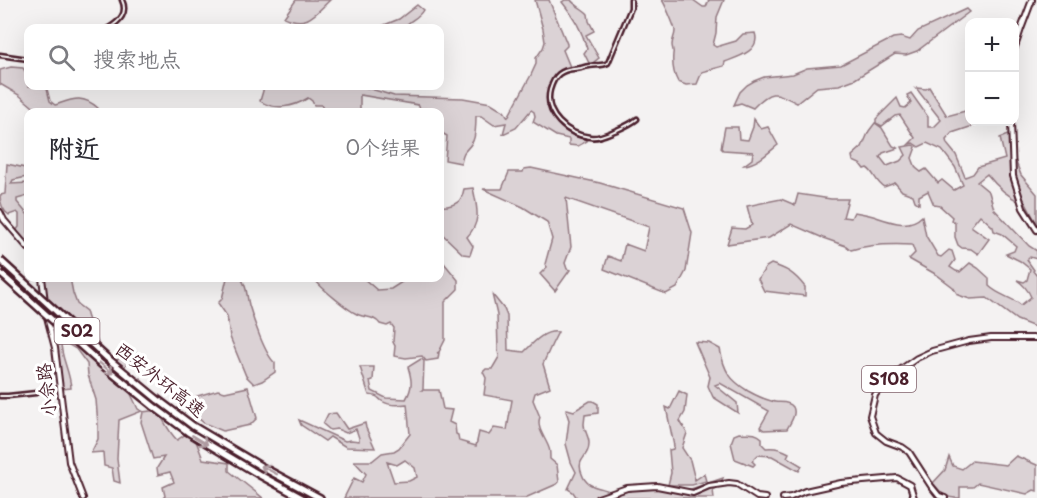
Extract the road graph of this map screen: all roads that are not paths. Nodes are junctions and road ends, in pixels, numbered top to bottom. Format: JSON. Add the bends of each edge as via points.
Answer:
{"nodes":[{"id":1,"x":122,"y":0,"type":"edge"},
{"id":2,"x":632,"y":0,"type":"edge"},
{"id":3,"x":1032,"y":0,"type":"edge"},
{"id":4,"x":115,"y":24,"type":"edge"},
{"id":5,"x":1019,"y":35,"type":"edge"},
{"id":6,"x":0,"y":55,"type":"edge"},
{"id":7,"x":24,"y":58,"type":"edge"},
{"id":8,"x":637,"y":119,"type":"dead end"},
{"id":9,"x":1011,"y":126,"type":"edge"},
{"id":10,"x":0,"y":212,"type":"edge"},
{"id":11,"x":1037,"y":231,"type":"edge"},
{"id":12,"x":24,"y":243,"type":"edge"},
{"id":13,"x":0,"y":260,"type":"edge"},
{"id":14,"x":0,"y":273,"type":"edge"},
{"id":15,"x":24,"y":282,"type":"edge"},
{"id":16,"x":24,"y":282,"type":"edge"},
{"id":17,"x":43,"y":282,"type":"edge"},
{"id":18,"x":1037,"y":338,"type":"edge"},
{"id":19,"x":36,"y":393,"type":"dead end"},
{"id":20,"x":0,"y":396,"type":"edge"},
{"id":21,"x":83,"y":498,"type":"edge"},
{"id":22,"x":302,"y":498,"type":"edge"},
{"id":23,"x":320,"y":498,"type":"edge"},
{"id":24,"x":598,"y":498,"type":"edge"},
{"id":25,"x":765,"y":498,"type":"edge"},
{"id":26,"x":783,"y":498,"type":"edge"},
{"id":27,"x":914,"y":498,"type":"edge"},
{"id":28,"x":945,"y":498,"type":"edge"}],
"edges":[{"from":1,"to":4,"type":"street","via":[[123,16]]},
{"from":2,"to":8,"type":"street","via":[[608,63],[561,72],[552,83],[549,103],[560,123],[571,132],[591,138]]},
{"from":3,"to":5,"type":"main road"},
{"from":6,"to":7,"type":"street"},
{"from":9,"to":11,"type":"main road","via":[[1013,176],[1023,208]]},
{"from":10,"to":12,"type":"main road"},
{"from":16,"to":13,"type":"highway","name":"西安外环高速","number":"S02","one_way":true,"bridge":true},
{"from":14,"to":22,"type":"highway","name":"西安外环高速","number":"S02","one_way":true,"bridge":true,"via":[[153,406],[188,432]]},
{"from":23,"to":15,"type":"highway","name":"西安外环高速","number":"S02","one_way":true,"bridge":true,"via":[[193,426],[106,357]]},
{"from":17,"to":21,"type":"main road","name":"小佘路","via":[[69,462]]},
{"from":18,"to":28,"type":"main road","number":"S108","via":[[969,340],[932,351],[917,357],[875,394],[870,416],[876,433],[909,452],[931,486]]},
{"from":19,"to":20,"type":"street"},
{"from":24,"to":25,"type":"main road","via":[[627,488],[657,486],[693,493],[729,483]]},
{"from":26,"to":27,"type":"main road","via":[[841,483],[897,478],[910,485]]}]}
